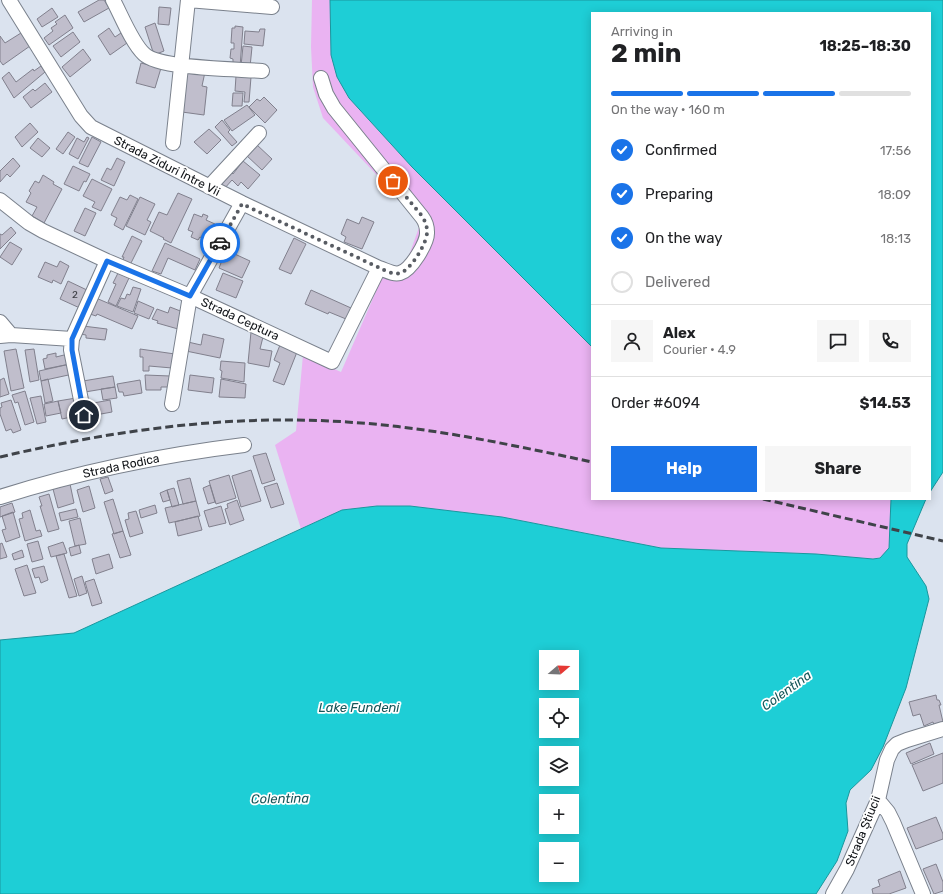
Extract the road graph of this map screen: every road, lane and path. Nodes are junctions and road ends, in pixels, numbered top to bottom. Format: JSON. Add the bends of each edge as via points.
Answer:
{"nodes":[{"id":1,"x":9,"y":0,"type":"edge"},
{"id":2,"x":113,"y":0,"type":"edge"},
{"id":3,"x":188,"y":0,"type":"edge"},
{"id":4,"x":272,"y":8,"type":"dead end"},
{"id":5,"x":182,"y":65,"type":"junction"},
{"id":6,"x":262,"y":71,"type":"dead end"},
{"id":7,"x":321,"y":78,"type":"dead end"},
{"id":8,"x":259,"y":133,"type":"dead end"},
{"id":9,"x":173,"y":143,"type":"dead end"},
{"id":10,"x":209,"y":187,"type":"junction"},
{"id":11,"x":0,"y":200,"type":"edge"},
{"id":12,"x":242,"y":204,"type":"junction"},
{"id":13,"x":107,"y":261,"type":"junction"},
{"id":14,"x":380,"y":268,"type":"junction"},
{"id":15,"x":190,"y":296,"type":"junction"},
{"id":16,"x":0,"y":322,"type":"edge"},
{"id":17,"x":5,"y":335,"type":"edge"},
{"id":18,"x":72,"y":339,"type":"junction"},
{"id":19,"x":172,"y":404,"type":"dead end"},
{"id":20,"x":84,"y":415,"type":"dead end"},
{"id":21,"x":244,"y":445,"type":"dead end"},
{"id":22,"x":0,"y":497,"type":"edge"},
{"id":23,"x":943,"y":729,"type":"edge"},
{"id":24,"x":878,"y":800,"type":"junction"},
{"id":25,"x":833,"y":894,"type":"edge"},
{"id":26,"x":923,"y":894,"type":"edge"}],
"edges":[{"from":1,"to":10,"type":"street","name":"Strada Ziduri Între Vii","via":[[81,116],[91,127]]},
{"from":2,"to":5,"type":"street","via":[[142,52],[150,58]]},
{"from":3,"to":4,"type":"street"},
{"from":3,"to":5,"type":"street"},
{"from":5,"to":6,"type":"street"},
{"from":5,"to":9,"type":"street"},
{"from":7,"to":14,"type":"street","name":"Strada Ziduri Între Vii","via":[[334,108],[426,223],[424,243],[411,265],[400,273],[393,274]]},
{"from":8,"to":10,"type":"street"},
{"from":10,"to":12,"type":"street","name":"Strada Ziduri Între Vii"},
{"from":11,"to":13,"type":"street","name":"Strada Ceptura","via":[[29,223]]},
{"from":12,"to":14,"type":"street","name":"Strada Ziduri Între Vii"},
{"from":12,"to":15,"type":"street"},
{"from":13,"to":15,"type":"street","name":"Strada Ceptura"},
{"from":13,"to":18,"type":"street"},
{"from":14,"to":15,"type":"street","name":"Strada Ceptura","via":[[332,362]]},
{"from":15,"to":19,"type":"street"},
{"from":16,"to":17,"type":"street"},
{"from":17,"to":18,"type":"street"},
{"from":18,"to":20,"type":"street"},
{"from":21,"to":22,"type":"street","name":"Strada Rodica","via":[[179,454],[52,481]]},
{"from":23,"to":24,"type":"street","name":"Strada Știucii","via":[[907,740],[892,749]]},
{"from":24,"to":25,"type":"street","name":"Strada Știucii","via":[[848,869]]},
{"from":24,"to":26,"type":"street","via":[[888,812]]}]}
